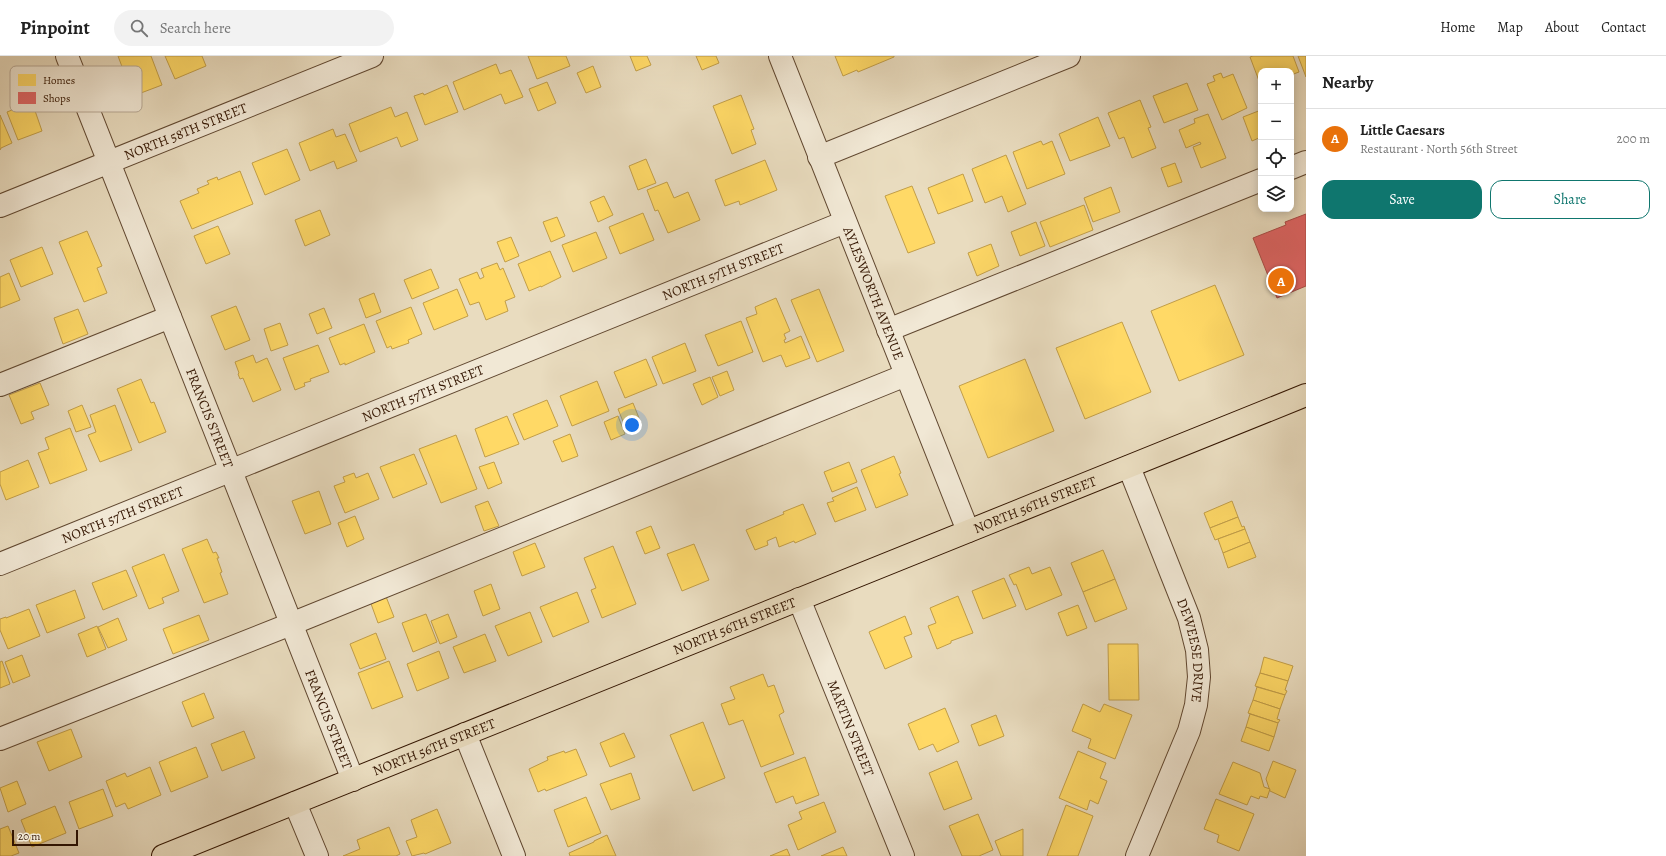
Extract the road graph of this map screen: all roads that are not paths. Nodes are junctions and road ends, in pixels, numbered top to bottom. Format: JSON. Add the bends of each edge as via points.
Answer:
{"nodes":[{"id":1,"x":67,"y":56,"type":"edge"},
{"id":2,"x":372,"y":56,"type":"edge"},
{"id":3,"x":780,"y":56,"type":"edge"},
{"id":4,"x":1069,"y":56,"type":"edge"},
{"id":5,"x":71,"y":66,"type":"edge"},
{"id":6,"x":88,"y":112,"type":"edge"},
{"id":7,"x":819,"y":157,"type":"junction"},
{"id":8,"x":1306,"y":162,"type":"edge"},
{"id":9,"x":108,"y":163,"type":"junction"},
{"id":10,"x":1294,"y":167,"type":"edge"},
{"id":11,"x":1258,"y":181,"type":"edge"},
{"id":12,"x":0,"y":206,"type":"edge"},
{"id":13,"x":845,"y":222,"type":"junction"},
{"id":14,"x":170,"y":317,"type":"junction"},
{"id":15,"x":888,"y":330,"type":"junction"},
{"id":16,"x":906,"y":375,"type":"junction"},
{"id":17,"x":0,"y":385,"type":"edge"},
{"id":18,"x":1306,"y":396,"type":"edge"},
{"id":19,"x":1129,"y":467,"type":"junction"},
{"id":20,"x":230,"y":471,"type":"junction"},
{"id":21,"x":968,"y":531,"type":"junction"},
{"id":22,"x":0,"y":564,"type":"edge"},
{"id":23,"x":799,"y":599,"type":"junction"},
{"id":24,"x":291,"y":624,"type":"junction"},
{"id":25,"x":465,"y":734,"type":"junction"},
{"id":26,"x":0,"y":739,"type":"edge"},
{"id":27,"x":353,"y":780,"type":"junction"},
{"id":28,"x":295,"y":803,"type":"junction"},
{"id":29,"x":163,"y":856,"type":"edge"},
{"id":30,"x":316,"y":856,"type":"edge"},
{"id":31,"x":514,"y":856,"type":"edge"},
{"id":32,"x":902,"y":856,"type":"edge"},
{"id":33,"x":1137,"y":856,"type":"edge"}],
"edges":[{"from":1,"to":5,"type":"street","name":"FRANCIS STREET"},
{"from":2,"to":9,"type":"street","name":"NORTH 58TH STREET"},
{"from":3,"to":7,"type":"street","name":"AYLESWORTH AVENUE"},
{"from":4,"to":7,"type":"street"},
{"from":6,"to":9,"type":"street","name":"FRANCIS STREET"},
{"from":7,"to":13,"type":"street","name":"AYLESWORTH AVENUE"},
{"from":8,"to":10,"type":"street"},
{"from":9,"to":12,"type":"street","name":"NORTH 58TH STREET"},
{"from":9,"to":14,"type":"street","name":"FRANCIS STREET"},
{"from":11,"to":15,"type":"street"},
{"from":13,"to":15,"type":"street","name":"AYLESWORTH AVENUE"},
{"from":13,"to":20,"type":"street","name":"NORTH 57TH STREET"},
{"from":14,"to":17,"type":"street"},
{"from":14,"to":20,"type":"street","name":"FRANCIS STREET"},
{"from":15,"to":16,"type":"street","name":"AYLESWORTH AVENUE"},
{"from":16,"to":21,"type":"street","name":"AYLESWORTH AVENUE"},
{"from":16,"to":24,"type":"street"},
{"from":18,"to":19,"type":"main road","name":"NORTH 56TH STREET"},
{"from":19,"to":21,"type":"main road","name":"NORTH 56TH STREET"},
{"from":19,"to":33,"type":"street","name":"DEWEESE DRIVE","via":[[1189,618],[1197,650],[1199,677],[1196,705],[1189,731]]},
{"from":20,"to":22,"type":"street","name":"NORTH 57TH STREET"},
{"from":20,"to":24,"type":"street","name":"FRANCIS STREET"},
{"from":21,"to":23,"type":"main road","name":"NORTH 56TH STREET"},
{"from":23,"to":25,"type":"main road","name":"NORTH 56TH STREET"},
{"from":23,"to":32,"type":"street","name":"MARTIN STREET"},
{"from":24,"to":26,"type":"street"},
{"from":24,"to":27,"type":"street","name":"FRANCIS STREET"},
{"from":25,"to":27,"type":"main road","name":"NORTH 56TH STREET"},
{"from":25,"to":31,"type":"street"},
{"from":27,"to":28,"type":"main road","name":"NORTH 56TH STREET"},
{"from":28,"to":29,"type":"main road","name":"NORTH 56TH STREET"},
{"from":28,"to":30,"type":"street"}]}
